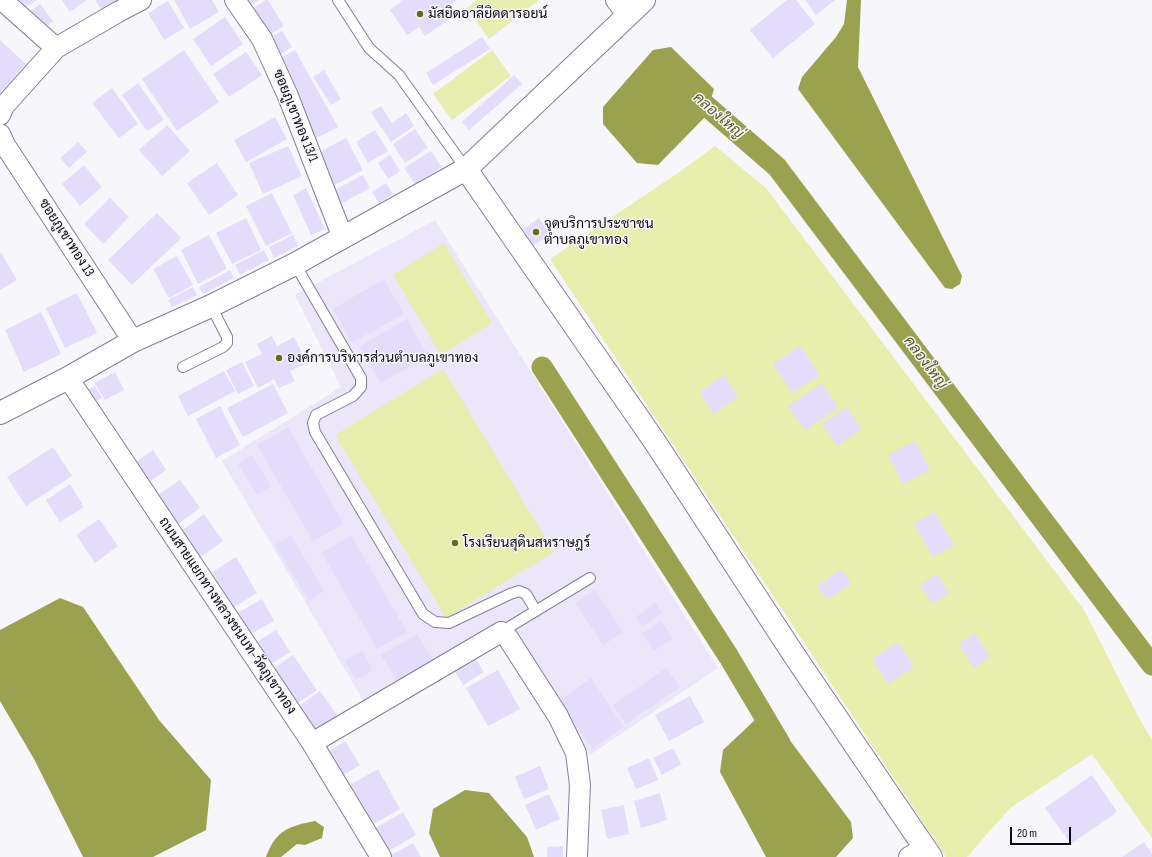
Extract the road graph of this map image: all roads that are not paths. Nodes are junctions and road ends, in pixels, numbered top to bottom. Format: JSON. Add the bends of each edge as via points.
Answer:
{"nodes":[{"id":1,"x":2,"y":0,"type":"edge"},
{"id":2,"x":141,"y":0,"type":"edge"},
{"id":3,"x":235,"y":0,"type":"edge"},
{"id":4,"x":338,"y":0,"type":"edge"},
{"id":5,"x":644,"y":0,"type":"edge"},
{"id":6,"x":622,"y":8,"type":"edge"},
{"id":7,"x":56,"y":48,"type":"junction"},
{"id":8,"x":0,"y":115,"type":"edge"},
{"id":9,"x":0,"y":134,"type":"edge"},
{"id":10,"x":466,"y":169,"type":"junction"},
{"id":11,"x":343,"y":238,"type":"junction"},
{"id":12,"x":295,"y":264,"type":"junction"},
{"id":13,"x":211,"y":306,"type":"junction"},
{"id":14,"x":133,"y":341,"type":"junction"},
{"id":15,"x":183,"y":367,"type":"dead end"},
{"id":16,"x":68,"y":378,"type":"junction"},
{"id":17,"x":0,"y":413,"type":"edge"},
{"id":18,"x":590,"y":578,"type":"dead end"},
{"id":19,"x":536,"y":611,"type":"junction"},
{"id":20,"x":501,"y":632,"type":"junction"},
{"id":21,"x":312,"y":743,"type":"junction"},
{"id":22,"x":922,"y":854,"type":"edge"},
{"id":23,"x":381,"y":857,"type":"edge"},
{"id":24,"x":577,"y":857,"type":"edge"}],
"edges":[{"from":1,"to":7,"type":"street"},
{"from":2,"to":7,"type":"street"},
{"from":3,"to":11,"type":"street","name":"ซอยภูเขาทอง 13/1","via":[[262,38],[288,96]]},
{"from":4,"to":10,"type":"lane","via":[[369,48],[399,75]]},
{"from":5,"to":6,"type":"street"},
{"from":6,"to":10,"type":"street"},
{"from":7,"to":8,"type":"street","via":[[4,106]]},
{"from":9,"to":14,"type":"street","name":"ซอยภูเขาทอง 13"},
{"from":10,"to":11,"type":"street"},
{"from":10,"to":22,"type":"street","via":[[655,442]]},
{"from":11,"to":12,"type":"street"},
{"from":12,"to":13,"type":"street"},
{"from":12,"to":19,"type":"lane","via":[[361,378],[361,387],[353,396],[316,415],[313,423],[316,432],[423,614],[435,622],[449,623],[519,591],[526,594]]},
{"from":13,"to":14,"type":"street"},
{"from":13,"to":15,"type":"lane","via":[[227,337],[227,343],[224,347]]},
{"from":14,"to":16,"type":"street"},
{"from":16,"to":17,"type":"street"},
{"from":16,"to":21,"type":"street","name":"ถนนสายแยกทางหลวงชนบท-วัดภูเขาทอง"},
{"from":18,"to":19,"type":"lane"},
{"from":19,"to":20,"type":"lane"},
{"from":20,"to":21,"type":"street"},
{"from":20,"to":24,"type":"street","via":[[508,638],[558,716],[576,753],[580,785]]},
{"from":21,"to":23,"type":"street","name":"ถนนสายแยกทางหลวงชนบท-วัดภูเขาทอง"}]}
